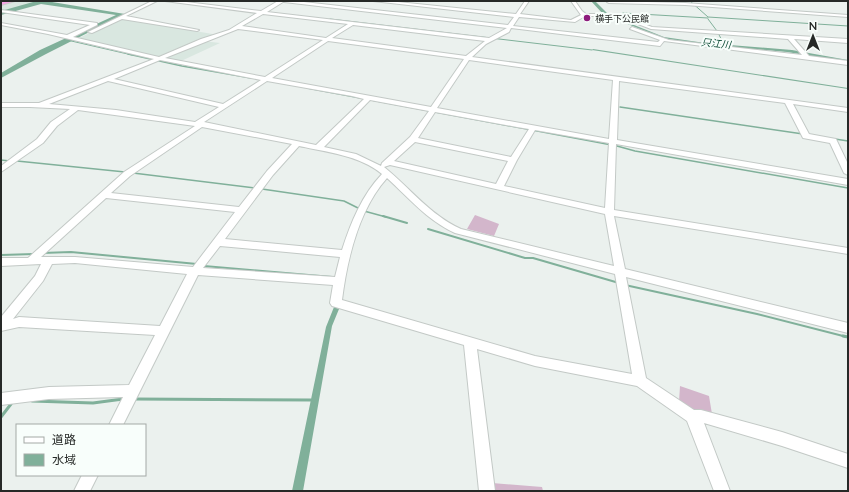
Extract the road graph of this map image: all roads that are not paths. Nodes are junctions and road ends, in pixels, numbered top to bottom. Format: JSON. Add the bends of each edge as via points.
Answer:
{"nodes":[{"id":1,"x":12,"y":1,"type":"edge"},
{"id":2,"x":155,"y":1,"type":"edge"},
{"id":3,"x":167,"y":1,"type":"edge"},
{"id":4,"x":268,"y":1,"type":"edge"},
{"id":5,"x":281,"y":1,"type":"edge"},
{"id":6,"x":375,"y":1,"type":"edge"},
{"id":7,"x":527,"y":1,"type":"edge"},
{"id":8,"x":573,"y":1,"type":"edge"},
{"id":9,"x":843,"y":1,"type":"edge"},
{"id":10,"x":848,"y":1,"type":"edge"},
{"id":11,"x":388,"y":2,"type":"edge"},
{"id":12,"x":609,"y":2,"type":"edge"},
{"id":13,"x":1,"y":3,"type":"edge"},
{"id":14,"x":5,"y":11,"type":"edge"},
{"id":15,"x":373,"y":11,"type":"junction"},
{"id":16,"x":261,"y":12,"type":"junction"},
{"id":17,"x":585,"y":15,"type":"junction"},
{"id":18,"x":615,"y":15,"type":"junction"},
{"id":19,"x":518,"y":16,"type":"junction"},
{"id":20,"x":604,"y":16,"type":"junction"},
{"id":21,"x":848,"y":16,"type":"edge"},
{"id":22,"x":121,"y":17,"type":"junction"},
{"id":23,"x":354,"y":23,"type":"junction"},
{"id":24,"x":1,"y":24,"type":"edge"},
{"id":25,"x":511,"y":26,"type":"junction"},
{"id":26,"x":237,"y":27,"type":"junction"},
{"id":27,"x":197,"y":30,"type":"dead end"},
{"id":28,"x":68,"y":37,"type":"junction"},
{"id":29,"x":789,"y":37,"type":"junction"},
{"id":30,"x":75,"y":39,"type":"junction"},
{"id":31,"x":494,"y":39,"type":"junction"},
{"id":32,"x":326,"y":40,"type":"junction"},
{"id":33,"x":662,"y":40,"type":"junction"},
{"id":34,"x":848,"y":41,"type":"edge"},
{"id":35,"x":806,"y":54,"type":"junction"},
{"id":36,"x":467,"y":59,"type":"junction"},
{"id":37,"x":158,"y":60,"type":"junction"},
{"id":38,"x":848,"y":63,"type":"edge"},
{"id":39,"x":107,"y":79,"type":"junction"},
{"id":40,"x":263,"y":80,"type":"junction"},
{"id":41,"x":616,"y":80,"type":"junction"},
{"id":42,"x":366,"y":100,"type":"junction"},
{"id":43,"x":788,"y":102,"type":"junction"},
{"id":44,"x":1,"y":105,"type":"edge"},
{"id":45,"x":40,"y":105,"type":"junction"},
{"id":46,"x":224,"y":106,"type":"junction"},
{"id":47,"x":76,"y":108,"type":"junction"},
{"id":48,"x":848,"y":110,"type":"edge"},
{"id":49,"x":432,"y":112,"type":"junction"},
{"id":50,"x":200,"y":124,"type":"junction"},
{"id":51,"x":531,"y":130,"type":"junction"},
{"id":52,"x":413,"y":139,"type":"junction"},
{"id":53,"x":297,"y":143,"type":"junction"},
{"id":54,"x":613,"y":144,"type":"junction"},
{"id":55,"x":318,"y":148,"type":"junction"},
{"id":56,"x":513,"y":160,"type":"junction"},
{"id":57,"x":389,"y":162,"type":"junction"},
{"id":58,"x":1,"y":170,"type":"edge"},
{"id":59,"x":383,"y":172,"type":"junction"},
{"id":60,"x":848,"y":173,"type":"edge"},
{"id":61,"x":848,"y":182,"type":"edge"},
{"id":62,"x":499,"y":187,"type":"junction"},
{"id":63,"x":103,"y":195,"type":"junction"},
{"id":64,"x":241,"y":210,"type":"junction"},
{"id":65,"x":609,"y":212,"type":"junction"},
{"id":66,"x":216,"y":242,"type":"junction"},
{"id":67,"x":848,"y":250,"type":"edge"},
{"id":68,"x":347,"y":254,"type":"junction"},
{"id":69,"x":37,"y":256,"type":"junction"},
{"id":70,"x":49,"y":260,"type":"junction"},
{"id":71,"x":1,"y":262,"type":"edge"},
{"id":72,"x":198,"y":266,"type":"junction"},
{"id":73,"x":621,"y":272,"type":"junction"},
{"id":74,"x":338,"y":281,"type":"junction"},
{"id":75,"x":1,"y":325,"type":"edge"},
{"id":76,"x":848,"y":328,"type":"edge"},
{"id":77,"x":164,"y":330,"type":"junction"},
{"id":78,"x":470,"y":342,"type":"junction"},
{"id":79,"x":640,"y":381,"type":"junction"},
{"id":80,"x":133,"y":391,"type":"junction"},
{"id":81,"x":1,"y":399,"type":"edge"},
{"id":82,"x":692,"y":416,"type":"junction"},
{"id":83,"x":116,"y":424,"type":"edge"},
{"id":84,"x":846,"y":464,"type":"edge"},
{"id":85,"x":90,"y":476,"type":"edge"},
{"id":86,"x":82,"y":491,"type":"edge"},
{"id":87,"x":487,"y":491,"type":"edge"},
{"id":88,"x":722,"y":491,"type":"edge"}],
"edges":[{"from":1,"to":13,"type":"highway"},
{"from":2,"to":22,"type":"street"},
{"from":3,"to":16,"type":"street"},
{"from":4,"to":5,"type":"street"},
{"from":5,"to":15,"type":"street"},
{"from":5,"to":16,"type":"street"},
{"from":6,"to":11,"type":"street"},
{"from":7,"to":19,"type":"street"},
{"from":8,"to":17,"type":"street"},
{"from":9,"to":10,"type":"street"},
{"from":11,"to":15,"type":"street"},
{"from":11,"to":19,"type":"street"},
{"from":12,"to":18,"type":"street","via":[[621,14]]},
{"from":12,"to":21,"type":"street","via":[[694,4]]},
{"from":14,"to":28,"type":"street","via":[[95,24]]},
{"from":15,"to":23,"type":"street"},
{"from":15,"to":25,"type":"street"},
{"from":16,"to":23,"type":"street"},
{"from":16,"to":26,"type":"street"},
{"from":17,"to":19,"type":"street","via":[[572,21]]},
{"from":17,"to":20,"type":"street"},
{"from":18,"to":20,"type":"street"},
{"from":18,"to":29,"type":"street","via":[[651,28]]},
{"from":19,"to":25,"type":"street"},
{"from":20,"to":33,"type":"street"},
{"from":22,"to":27,"type":"street"},
{"from":22,"to":30,"type":"street"},
{"from":23,"to":31,"type":"street"},
{"from":23,"to":32,"type":"street"},
{"from":24,"to":28,"type":"street"},
{"from":25,"to":31,"type":"street","via":[[508,31]]},
{"from":25,"to":33,"type":"street","via":[[660,44]]},
{"from":26,"to":32,"type":"street"},
{"from":26,"to":37,"type":"street"},
{"from":28,"to":30,"type":"street"},
{"from":29,"to":34,"type":"street"},
{"from":29,"to":35,"type":"street"},
{"from":30,"to":37,"type":"street"},
{"from":31,"to":36,"type":"street","via":[[478,48]]},
{"from":32,"to":36,"type":"street"},
{"from":32,"to":40,"type":"street"},
{"from":33,"to":35,"type":"street","via":[[706,47]]},
{"from":35,"to":38,"type":"street"},
{"from":36,"to":41,"type":"street"},
{"from":36,"to":49,"type":"street"},
{"from":37,"to":39,"type":"street"},
{"from":37,"to":40,"type":"street"},
{"from":39,"to":45,"type":"street"},
{"from":39,"to":46,"type":"street"},
{"from":40,"to":42,"type":"street"},
{"from":40,"to":46,"type":"street"},
{"from":41,"to":43,"type":"street"},
{"from":41,"to":54,"type":"street"},
{"from":42,"to":49,"type":"street"},
{"from":42,"to":55,"type":"street"},
{"from":43,"to":48,"type":"street"},
{"from":43,"to":60,"type":"street","via":[[805,134],[833,141]]},
{"from":44,"to":45,"type":"street"},
{"from":45,"to":47,"type":"street"},
{"from":46,"to":50,"type":"street"},
{"from":47,"to":50,"type":"street"},
{"from":47,"to":58,"type":"street","via":[[54,124],[40,141]]},
{"from":49,"to":51,"type":"street"},
{"from":49,"to":52,"type":"street"},
{"from":50,"to":53,"type":"street"},
{"from":50,"to":63,"type":"street","via":[[141,163]]},
{"from":51,"to":54,"type":"street"},
{"from":51,"to":56,"type":"street"},
{"from":52,"to":56,"type":"street"},
{"from":52,"to":57,"type":"street"},
{"from":53,"to":55,"type":"street"},
{"from":53,"to":64,"type":"street"},
{"from":54,"to":61,"type":"street"},
{"from":54,"to":65,"type":"street"},
{"from":55,"to":59,"type":"street","via":[[368,161]]},
{"from":56,"to":62,"type":"street"},
{"from":57,"to":59,"type":"street"},
{"from":57,"to":62,"type":"street"},
{"from":59,"to":68,"type":"street","via":[[356,225]]},
{"from":59,"to":73,"type":"street","via":[[427,214],[451,228]]},
{"from":62,"to":65,"type":"street"},
{"from":63,"to":64,"type":"street"},
{"from":63,"to":69,"type":"street"},
{"from":64,"to":66,"type":"street"},
{"from":65,"to":67,"type":"street"},
{"from":65,"to":73,"type":"street"},
{"from":66,"to":68,"type":"street"},
{"from":66,"to":72,"type":"street"},
{"from":68,"to":74,"type":"street"},
{"from":69,"to":70,"type":"street"},
{"from":69,"to":71,"type":"street"},
{"from":70,"to":72,"type":"street"},
{"from":70,"to":75,"type":"street","via":[[39,278]]},
{"from":72,"to":74,"type":"street"},
{"from":72,"to":77,"type":"street"},
{"from":73,"to":76,"type":"street"},
{"from":73,"to":79,"type":"street"},
{"from":74,"to":78,"type":"street","via":[[336,303]]},
{"from":75,"to":77,"type":"street","via":[[19,322]]},
{"from":77,"to":80,"type":"street"},
{"from":78,"to":79,"type":"street","via":[[535,362]]},
{"from":78,"to":87,"type":"street"},
{"from":79,"to":82,"type":"street"},
{"from":80,"to":81,"type":"street","via":[[49,393]]},
{"from":80,"to":83,"type":"street"},
{"from":82,"to":84,"type":"street","via":[[701,416],[782,439]]},
{"from":82,"to":88,"type":"street"},
{"from":85,"to":86,"type":"street"}]}
